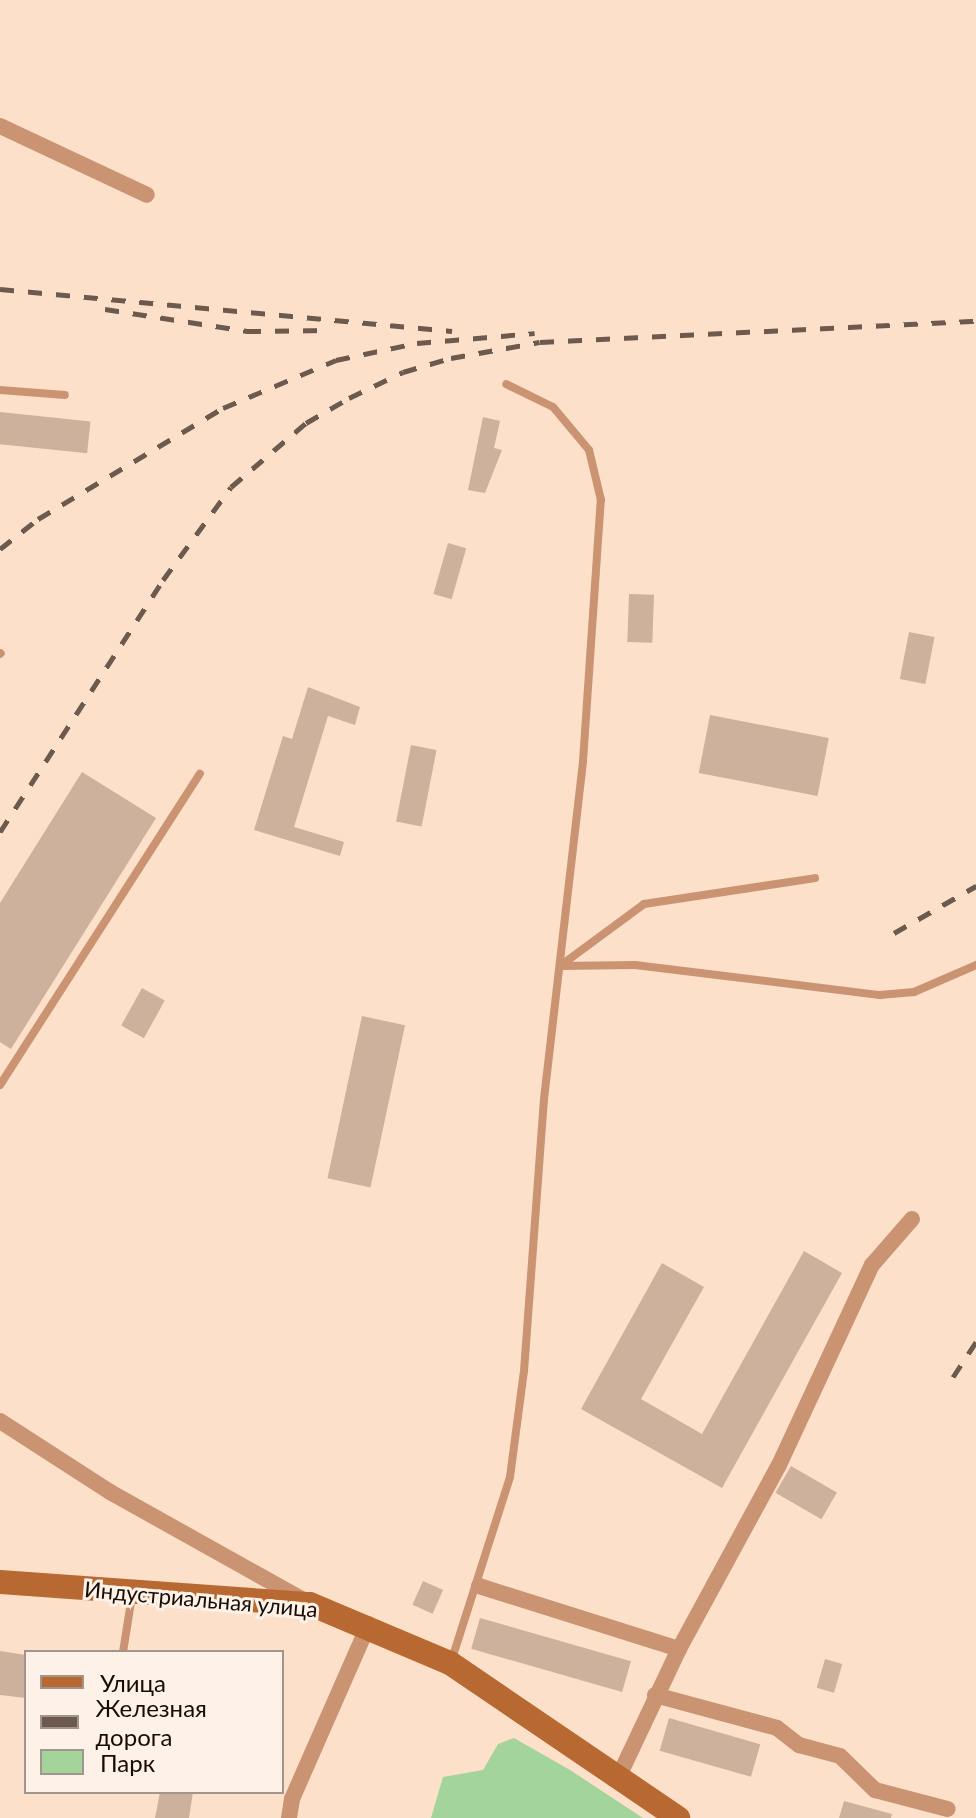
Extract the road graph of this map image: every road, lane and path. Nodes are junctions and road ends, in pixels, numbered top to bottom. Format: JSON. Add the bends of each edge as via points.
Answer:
{"nodes":[{"id":1,"x":0,"y":126,"type":"edge"},
{"id":2,"x":147,"y":195,"type":"dead end"},
{"id":3,"x":506,"y":384,"type":"dead end"},
{"id":4,"x":0,"y":390,"type":"edge"},
{"id":5,"x":65,"y":395,"type":"dead end"},
{"id":6,"x":200,"y":774,"type":"dead end"},
{"id":7,"x":815,"y":878,"type":"dead end"},
{"id":8,"x":976,"y":965,"type":"edge"},
{"id":9,"x":560,"y":966,"type":"junction"},
{"id":10,"x":0,"y":1085,"type":"edge"},
{"id":11,"x":912,"y":1219,"type":"dead end"},
{"id":12,"x":0,"y":1421,"type":"edge"},
{"id":13,"x":0,"y":1582,"type":"edge"},
{"id":14,"x":479,"y":1586,"type":"junction"},
{"id":15,"x":132,"y":1591,"type":"junction"},
{"id":16,"x":310,"y":1604,"type":"junction"},
{"id":17,"x":369,"y":1624,"type":"junction"},
{"id":18,"x":679,"y":1649,"type":"junction"},
{"id":19,"x":123,"y":1650,"type":"edge"},
{"id":20,"x":450,"y":1663,"type":"junction"},
{"id":21,"x":655,"y":1695,"type":"junction"},
{"id":22,"x":619,"y":1776,"type":"junction"},
{"id":23,"x":948,"y":1809,"type":"dead end"},
{"id":24,"x":289,"y":1818,"type":"edge"},
{"id":25,"x":678,"y":1818,"type":"edge"}],
"edges":[{"from":1,"to":2,"type":"street"},
{"from":3,"to":9,"type":"lane","via":[[553,407],[589,450],[601,500],[583,761]]},
{"from":4,"to":5,"type":"lane"},
{"from":6,"to":10,"type":"lane"},
{"from":7,"to":9,"type":"lane","via":[[644,904]]},
{"from":8,"to":9,"type":"lane","via":[[896,995],[635,965]]},
{"from":9,"to":14,"type":"lane","via":[[524,1371],[510,1477]]},
{"from":11,"to":18,"type":"street","via":[[872,1265],[779,1465]]},
{"from":12,"to":16,"type":"street","via":[[110,1492]]},
{"from":13,"to":15,"type":"main road","name":"Индустриальная улица"},
{"from":14,"to":18,"type":"street"},
{"from":14,"to":20,"type":"lane"},
{"from":15,"to":16,"type":"main road","name":"Индустриальная улица"},
{"from":15,"to":19,"type":"lane"},
{"from":16,"to":17,"type":"main road","name":"Индустриальная улица"},
{"from":17,"to":20,"type":"main road","name":"Индустриальная улица"},
{"from":17,"to":24,"type":"street","via":[[292,1799]]},
{"from":18,"to":21,"type":"street"},
{"from":20,"to":22,"type":"main road","name":"Индустриальная улица"},
{"from":21,"to":22,"type":"street"},
{"from":21,"to":23,"type":"street","via":[[777,1728],[799,1745],[840,1756],[875,1790]]},
{"from":22,"to":25,"type":"main road","name":"Индустриальная улица"}]}
